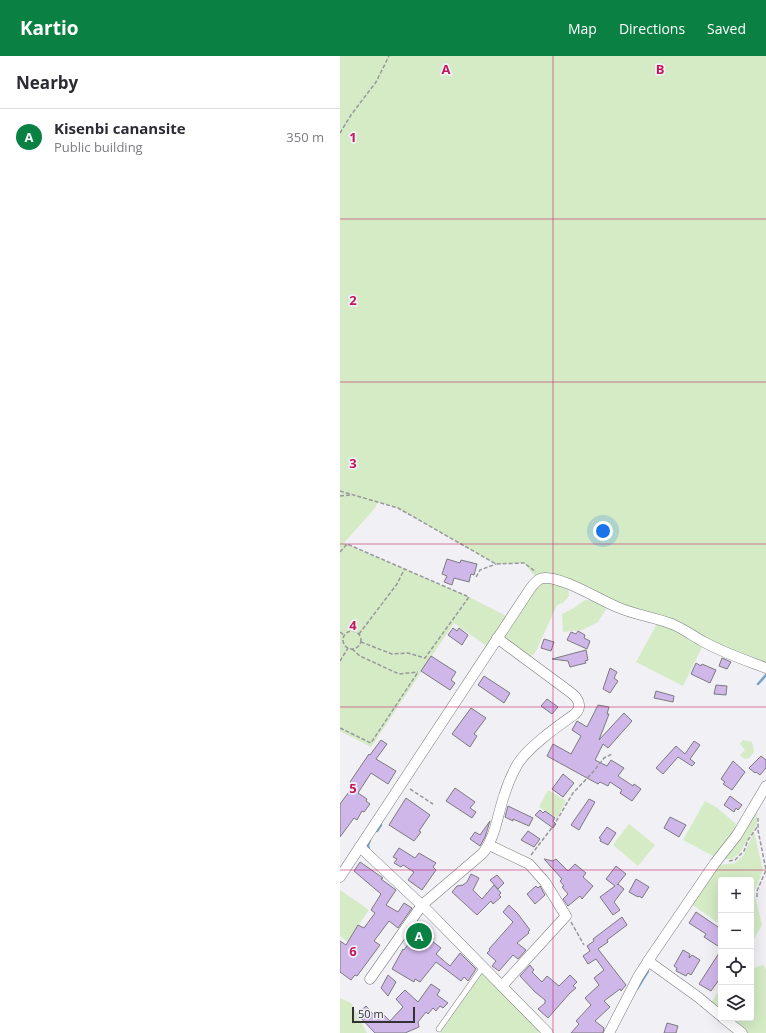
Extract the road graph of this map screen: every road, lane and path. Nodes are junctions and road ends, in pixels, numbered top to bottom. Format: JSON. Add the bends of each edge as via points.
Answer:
{"nodes":[{"id":1,"x":389,"y":56,"type":"edge"},
{"id":2,"x":340,"y":133,"type":"edge"},
{"id":3,"x":340,"y":491,"type":"edge"},
{"id":4,"x":352,"y":494,"type":"junction"},
{"id":5,"x":340,"y":496,"type":"edge"},
{"id":6,"x":340,"y":552,"type":"edge"},
{"id":7,"x":496,"y":564,"type":"junction"},
{"id":8,"x":404,"y":570,"type":"junction"},
{"id":9,"x":476,"y":577,"type":"dead end"},
{"id":10,"x":543,"y":578,"type":"junction"},
{"id":11,"x":340,"y":632,"type":"edge"},
{"id":12,"x":359,"y":634,"type":"junction"},
{"id":13,"x":344,"y":635,"type":"junction"},
{"id":14,"x":497,"y":638,"type":"junction"},
{"id":15,"x":361,"y":642,"type":"junction"},
{"id":16,"x":348,"y":648,"type":"junction"},
{"id":17,"x":352,"y":649,"type":"junction"},
{"id":18,"x":340,"y":661,"type":"edge"},
{"id":19,"x":766,"y":668,"type":"edge"},
{"id":20,"x":340,"y":728,"type":"edge"},
{"id":21,"x":612,"y":754,"type":"dead end"},
{"id":22,"x":402,"y":783,"type":"junction"},
{"id":23,"x":766,"y":786,"type":"edge"},
{"id":24,"x":758,"y":801,"type":"junction"},
{"id":25,"x":433,"y":804,"type":"dead end"},
{"id":26,"x":758,"y":826,"type":"junction"},
{"id":27,"x":489,"y":845,"type":"junction"},
{"id":28,"x":360,"y":847,"type":"junction"},
{"id":29,"x":525,"y":862,"type":"junction"},
{"id":30,"x":716,"y":862,"type":"junction"},
{"id":31,"x":340,"y":877,"type":"edge"},
{"id":32,"x":757,"y":897,"type":"dead end"},
{"id":33,"x":422,"y":905,"type":"junction"},
{"id":34,"x":566,"y":916,"type":"junction"},
{"id":35,"x":584,"y":945,"type":"dead end"},
{"id":36,"x":648,"y":961,"type":"junction"},
{"id":37,"x":483,"y":967,"type":"junction"},
{"id":38,"x":370,"y":979,"type":"dead end"},
{"id":39,"x":502,"y":986,"type":"junction"},
{"id":40,"x":718,"y":1014,"type":"edge"},
{"id":41,"x":727,"y":1021,"type":"edge"},
{"id":42,"x":439,"y":1029,"type":"dead end"},
{"id":43,"x":545,"y":1032,"type":"edge"},
{"id":44,"x":609,"y":1033,"type":"edge"},
{"id":45,"x":742,"y":1033,"type":"edge"}],
"edges":[{"from":1,"to":2,"type":"path","via":[[376,82]]},
{"from":3,"to":4,"type":"path"},
{"from":4,"to":5,"type":"path"},
{"from":4,"to":7,"type":"path","via":[[398,508]]},
{"from":6,"to":8,"type":"path","via":[[347,544]]},
{"from":7,"to":9,"type":"path","via":[[480,570]]},
{"from":7,"to":10,"type":"path","via":[[524,563]]},
{"from":8,"to":12,"type":"path","via":[[378,612]]},
{"from":8,"to":15,"type":"path","via":[[469,597],[425,658],[392,654]]},
{"from":10,"to":14,"type":"street","via":[[530,589]]},
{"from":10,"to":19,"type":"street","via":[[571,585],[618,608],[671,624],[702,642]]},
{"from":11,"to":13,"type":"path"},
{"from":12,"to":13,"type":"path","via":[[350,631]]},
{"from":12,"to":15,"type":"path"},
{"from":13,"to":16,"type":"path","via":[[343,641]]},
{"from":14,"to":22,"type":"street"},
{"from":14,"to":27,"type":"street","via":[[570,692],[580,706],[575,714],[534,746],[516,766]]},
{"from":15,"to":17,"type":"path"},
{"from":16,"to":17,"type":"path"},
{"from":16,"to":18,"type":"path"},
{"from":17,"to":20,"type":"path","via":[[360,656],[399,674],[418,672],[371,742]]},
{"from":21,"to":29,"type":"path","via":[[604,758],[572,793],[554,825]]},
{"from":22,"to":25,"type":"path"},
{"from":22,"to":28,"type":"street"},
{"from":23,"to":24,"type":"street"},
{"from":24,"to":26,"type":"path"},
{"from":24,"to":30,"type":"street"},
{"from":26,"to":30,"type":"path","via":[[744,851],[735,860]]},
{"from":26,"to":32,"type":"path","via":[[766,870]]},
{"from":27,"to":29,"type":"street"},
{"from":27,"to":33,"type":"street"},
{"from":28,"to":31,"type":"street"},
{"from":28,"to":33,"type":"street"},
{"from":29,"to":34,"type":"street","via":[[545,882]]},
{"from":30,"to":36,"type":"street"},
{"from":33,"to":37,"type":"street"},
{"from":33,"to":38,"type":"street"},
{"from":34,"to":35,"type":"path"},
{"from":34,"to":39,"type":"street"},
{"from":36,"to":40,"type":"street"},
{"from":36,"to":44,"type":"street"},
{"from":37,"to":39,"type":"street"},
{"from":37,"to":42,"type":"lane"},
{"from":39,"to":43,"type":"street"},
{"from":41,"to":45,"type":"street"}]}
